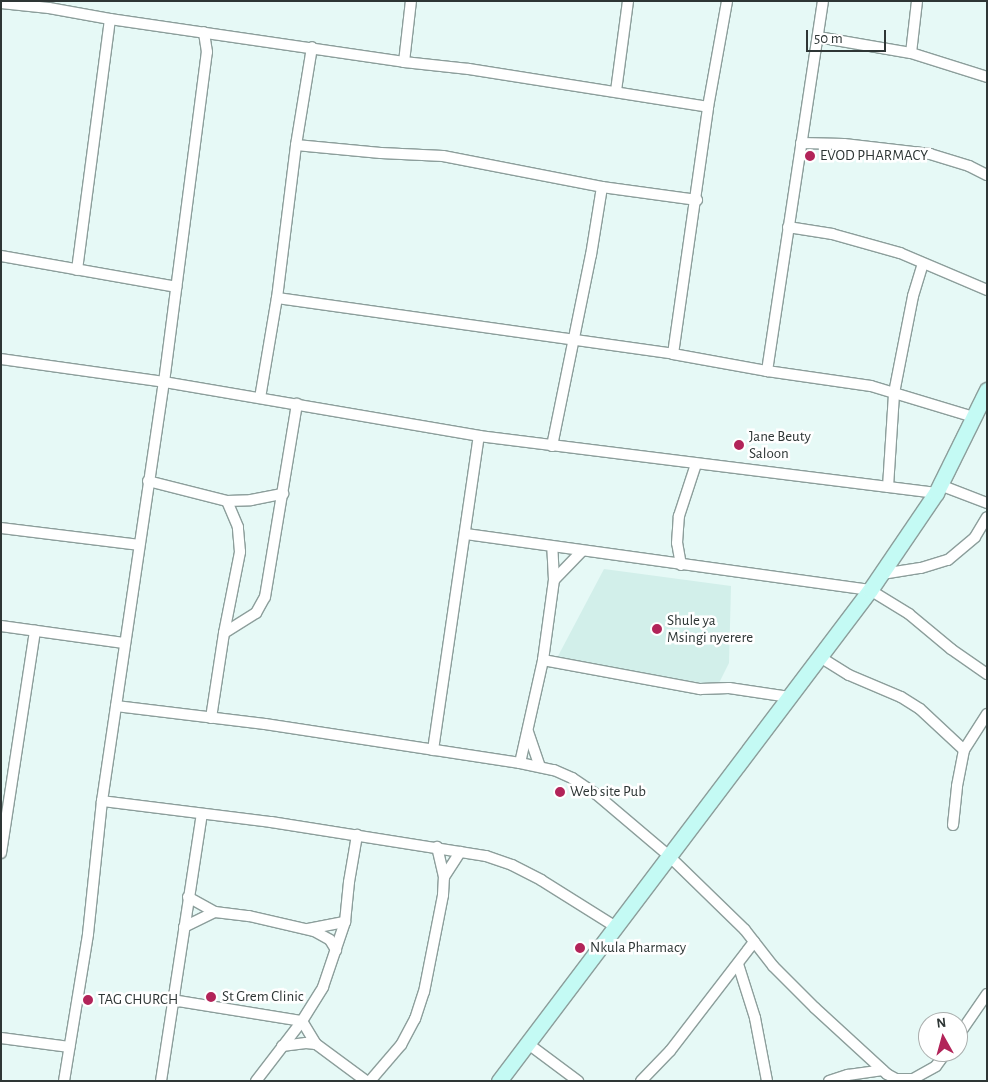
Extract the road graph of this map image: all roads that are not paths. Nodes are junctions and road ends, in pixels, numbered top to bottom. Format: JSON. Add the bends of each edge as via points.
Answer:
{"nodes":[{"id":1,"x":411,"y":1,"type":"edge"},
{"id":2,"x":628,"y":1,"type":"edge"},
{"id":3,"x":727,"y":1,"type":"edge"},
{"id":4,"x":823,"y":1,"type":"edge"},
{"id":5,"x":917,"y":1,"type":"edge"},
{"id":6,"x":1,"y":3,"type":"edge"},
{"id":7,"x":110,"y":19,"type":"junction"},
{"id":8,"x":204,"y":32,"type":"junction"},
{"id":9,"x":222,"y":34,"type":"junction"},
{"id":10,"x":818,"y":37,"type":"junction"},
{"id":11,"x":312,"y":47,"type":"junction"},
{"id":12,"x":207,"y":52,"type":"junction"},
{"id":13,"x":911,"y":53,"type":"junction"},
{"id":14,"x":404,"y":62,"type":"junction"},
{"id":15,"x":987,"y":77,"type":"edge"},
{"id":16,"x":616,"y":91,"type":"junction"},
{"id":17,"x":708,"y":107,"type":"junction"},
{"id":18,"x":801,"y":143,"type":"junction"},
{"id":19,"x":296,"y":145,"type":"junction"},
{"id":20,"x":987,"y":175,"type":"edge"},
{"id":21,"x":602,"y":187,"type":"junction"},
{"id":22,"x":697,"y":200,"type":"junction"},
{"id":23,"x":788,"y":227,"type":"junction"},
{"id":24,"x":1,"y":256,"type":"edge"},
{"id":25,"x":923,"y":263,"type":"junction"},
{"id":26,"x":77,"y":270,"type":"junction"},
{"id":27,"x":176,"y":287,"type":"junction"},
{"id":28,"x":987,"y":290,"type":"edge"},
{"id":29,"x":277,"y":298,"type":"junction"},
{"id":30,"x":572,"y":340,"type":"junction"},
{"id":31,"x":673,"y":354,"type":"junction"},
{"id":32,"x":1,"y":359,"type":"edge"},
{"id":33,"x":767,"y":371,"type":"junction"},
{"id":34,"x":164,"y":382,"type":"junction"},
{"id":35,"x":987,"y":390,"type":"edge"},
{"id":36,"x":894,"y":393,"type":"junction"},
{"id":37,"x":260,"y":398,"type":"junction"},
{"id":38,"x":297,"y":404,"type":"junction"},
{"id":39,"x":974,"y":417,"type":"junction"},
{"id":40,"x":479,"y":436,"type":"junction"},
{"id":41,"x":552,"y":446,"type":"junction"},
{"id":42,"x":696,"y":464,"type":"junction"},
{"id":43,"x":148,"y":481,"type":"junction"},
{"id":44,"x":888,"y":488,"type":"junction"},
{"id":45,"x":938,"y":489,"type":"junction"},
{"id":46,"x":283,"y":494,"type":"junction"},
{"id":47,"x":227,"y":501,"type":"junction"},
{"id":48,"x":987,"y":503,"type":"edge"},
{"id":49,"x":987,"y":517,"type":"edge"},
{"id":50,"x":1,"y":528,"type":"edge"},
{"id":51,"x":466,"y":534,"type":"junction"},
{"id":52,"x":139,"y":545,"type":"junction"},
{"id":53,"x":552,"y":547,"type":"junction"},
{"id":54,"x":582,"y":551,"type":"junction"},
{"id":55,"x":681,"y":565,"type":"junction"},
{"id":56,"x":882,"y":574,"type":"junction"},
{"id":57,"x":554,"y":580,"type":"junction"},
{"id":58,"x":870,"y":590,"type":"junction"},
{"id":59,"x":1,"y":626,"type":"edge"},
{"id":60,"x":35,"y":631,"type":"junction"},
{"id":61,"x":224,"y":633,"type":"junction"},
{"id":62,"x":124,"y":643,"type":"junction"},
{"id":63,"x":820,"y":657,"type":"junction"},
{"id":64,"x":543,"y":660,"type":"junction"},
{"id":65,"x":987,"y":674,"type":"edge"},
{"id":66,"x":788,"y":696,"type":"junction"},
{"id":67,"x":116,"y":706,"type":"junction"},
{"id":68,"x":987,"y":714,"type":"edge"},
{"id":69,"x":211,"y":718,"type":"junction"},
{"id":70,"x":528,"y":731,"type":"junction"},
{"id":71,"x":433,"y":750,"type":"junction"},
{"id":72,"x":964,"y":750,"type":"junction"},
{"id":73,"x":520,"y":763,"type":"junction"},
{"id":74,"x":540,"y":766,"type":"junction"},
{"id":75,"x":102,"y":801,"type":"junction"},
{"id":76,"x":202,"y":814,"type":"junction"},
{"id":77,"x":954,"y":826,"type":"dead end"},
{"id":78,"x":357,"y":835,"type":"junction"},
{"id":79,"x":2,"y":847,"type":"edge"},
{"id":80,"x":437,"y":847,"type":"junction"},
{"id":81,"x":460,"y":852,"type":"junction"},
{"id":82,"x":668,"y":855,"type":"junction"},
{"id":83,"x":444,"y":877,"type":"junction"},
{"id":84,"x":188,"y":897,"type":"junction"},
{"id":85,"x":215,"y":912,"type":"junction"},
{"id":86,"x":345,"y":922,"type":"junction"},
{"id":87,"x":184,"y":927,"type":"junction"},
{"id":88,"x":616,"y":928,"type":"junction"},
{"id":89,"x":307,"y":929,"type":"junction"},
{"id":90,"x":754,"y":942,"type":"junction"},
{"id":91,"x":336,"y":950,"type":"junction"},
{"id":92,"x":738,"y":964,"type":"junction"},
{"id":93,"x":987,"y":994,"type":"edge"},
{"id":94,"x":172,"y":1000,"type":"junction"},
{"id":95,"x":302,"y":1021,"type":"junction"},
{"id":96,"x":968,"y":1022,"type":"edge"},
{"id":97,"x":1,"y":1038,"type":"edge"},
{"id":98,"x":527,"y":1043,"type":"junction"},
{"id":99,"x":316,"y":1044,"type":"junction"},
{"id":100,"x":282,"y":1046,"type":"junction"},
{"id":101,"x":68,"y":1047,"type":"junction"},
{"id":102,"x":939,"y":1062,"type":"edge"},
{"id":103,"x":883,"y":1070,"type":"junction"},
{"id":104,"x":914,"y":1080,"type":"edge"},
{"id":105,"x":64,"y":1081,"type":"edge"},
{"id":106,"x":161,"y":1081,"type":"edge"},
{"id":107,"x":256,"y":1081,"type":"edge"},
{"id":108,"x":366,"y":1081,"type":"edge"},
{"id":109,"x":370,"y":1081,"type":"edge"},
{"id":110,"x":498,"y":1081,"type":"edge"},
{"id":111,"x":578,"y":1081,"type":"edge"},
{"id":112,"x":642,"y":1081,"type":"edge"},
{"id":113,"x":766,"y":1081,"type":"edge"},
{"id":114,"x":829,"y":1081,"type":"edge"}],
"edges":[{"from":1,"to":14,"type":"street"},
{"from":2,"to":16,"type":"street"},
{"from":3,"to":17,"type":"street"},
{"from":4,"to":10,"type":"street"},
{"from":5,"to":13,"type":"street"},
{"from":6,"to":7,"type":"street"},
{"from":7,"to":8,"type":"street"},
{"from":7,"to":26,"type":"street"},
{"from":8,"to":9,"type":"street"},
{"from":8,"to":12,"type":"street"},
{"from":9,"to":11,"type":"street"},
{"from":9,"to":12,"type":"street"},
{"from":10,"to":13,"type":"street"},
{"from":10,"to":18,"type":"street"},
{"from":11,"to":14,"type":"street"},
{"from":11,"to":19,"type":"street"},
{"from":12,"to":27,"type":"street"},
{"from":13,"to":15,"type":"street"},
{"from":14,"to":16,"type":"street"},
{"from":16,"to":17,"type":"street"},
{"from":17,"to":22,"type":"street"},
{"from":18,"to":20,"type":"street","via":[[844,144],[930,154]]},
{"from":18,"to":23,"type":"street"},
{"from":19,"to":21,"type":"street","via":[[443,156]]},
{"from":19,"to":29,"type":"street"},
{"from":21,"to":22,"type":"street"},
{"from":21,"to":30,"type":"street"},
{"from":22,"to":31,"type":"street"},
{"from":23,"to":25,"type":"street","via":[[840,236]]},
{"from":23,"to":33,"type":"street"},
{"from":24,"to":26,"type":"street"},
{"from":25,"to":28,"type":"street"},
{"from":25,"to":36,"type":"street","via":[[913,296]]},
{"from":26,"to":27,"type":"street"},
{"from":27,"to":34,"type":"street"},
{"from":29,"to":30,"type":"street"},
{"from":29,"to":37,"type":"street"},
{"from":30,"to":31,"type":"street"},
{"from":30,"to":41,"type":"street"},
{"from":31,"to":33,"type":"street"},
{"from":32,"to":34,"type":"street"},
{"from":33,"to":36,"type":"street","via":[[862,384]]},
{"from":34,"to":37,"type":"street"},
{"from":34,"to":43,"type":"street"},
{"from":35,"to":39,"type":"street"},
{"from":36,"to":39,"type":"street"},
{"from":36,"to":44,"type":"street"},
{"from":37,"to":38,"type":"street"},
{"from":38,"to":40,"type":"street"},
{"from":38,"to":46,"type":"street"},
{"from":39,"to":45,"type":"street"},
{"from":40,"to":41,"type":"street"},
{"from":40,"to":51,"type":"street"},
{"from":41,"to":42,"type":"street"},
{"from":42,"to":44,"type":"street"},
{"from":42,"to":55,"type":"street","via":[[679,516],[677,543]]},
{"from":43,"to":47,"type":"street"},
{"from":43,"to":52,"type":"street"},
{"from":44,"to":45,"type":"street"},
{"from":45,"to":48,"type":"street"},
{"from":45,"to":56,"type":"street"},
{"from":46,"to":47,"type":"street"},
{"from":46,"to":61,"type":"street","via":[[265,597],[256,612]]},
{"from":47,"to":61,"type":"street","via":[[240,536]]},
{"from":49,"to":56,"type":"street","via":[[975,537],[948,560]]},
{"from":50,"to":52,"type":"street"},
{"from":51,"to":53,"type":"street"},
{"from":51,"to":71,"type":"street"},
{"from":52,"to":62,"type":"street"},
{"from":53,"to":54,"type":"street"},
{"from":53,"to":57,"type":"street"},
{"from":54,"to":55,"type":"street"},
{"from":54,"to":57,"type":"street"},
{"from":55,"to":58,"type":"street"},
{"from":56,"to":58,"type":"street"},
{"from":57,"to":64,"type":"street"},
{"from":58,"to":63,"type":"street"},
{"from":58,"to":65,"type":"street","via":[[909,614]]},
{"from":59,"to":60,"type":"street"},
{"from":60,"to":62,"type":"street"},
{"from":60,"to":79,"type":"street"},
{"from":61,"to":69,"type":"street"},
{"from":62,"to":67,"type":"street"},
{"from":63,"to":66,"type":"street"},
{"from":63,"to":72,"type":"street","via":[[849,675],[920,709]]},
{"from":64,"to":66,"type":"street","via":[[700,688],[729,688]]},
{"from":64,"to":70,"type":"street"},
{"from":66,"to":82,"type":"street"},
{"from":67,"to":69,"type":"street"},
{"from":67,"to":75,"type":"street"},
{"from":68,"to":72,"type":"street"},
{"from":69,"to":71,"type":"street"},
{"from":70,"to":73,"type":"street"},
{"from":70,"to":74,"type":"street"},
{"from":71,"to":73,"type":"street"},
{"from":72,"to":77,"type":"street"},
{"from":73,"to":74,"type":"street"},
{"from":74,"to":82,"type":"street","via":[[572,778],[596,794]]},
{"from":75,"to":76,"type":"street"},
{"from":75,"to":101,"type":"street","via":[[88,934]]},
{"from":76,"to":78,"type":"street"},
{"from":76,"to":84,"type":"street"},
{"from":78,"to":80,"type":"street"},
{"from":78,"to":86,"type":"street"},
{"from":80,"to":81,"type":"street"},
{"from":80,"to":83,"type":"street"},
{"from":81,"to":83,"type":"street"},
{"from":81,"to":88,"type":"street","via":[[512,865]]},
{"from":82,"to":88,"type":"street"},
{"from":82,"to":90,"type":"street"},
{"from":83,"to":109,"type":"street","via":[[433,954],[415,1019],[401,1045]]},
{"from":84,"to":85,"type":"street"},
{"from":84,"to":87,"type":"street"},
{"from":85,"to":87,"type":"street"},
{"from":85,"to":89,"type":"street"},
{"from":86,"to":89,"type":"street"},
{"from":86,"to":91,"type":"street"},
{"from":87,"to":94,"type":"street"},
{"from":88,"to":98,"type":"street"},
{"from":89,"to":91,"type":"street","via":[[324,936]]},
{"from":90,"to":92,"type":"street"},
{"from":90,"to":103,"type":"street","via":[[815,1008]]},
{"from":91,"to":95,"type":"street","via":[[323,987]]},
{"from":92,"to":112,"type":"street","via":[[670,1051]]},
{"from":92,"to":113,"type":"street","via":[[755,1018]]},
{"from":93,"to":96,"type":"street"},
{"from":94,"to":95,"type":"street"},
{"from":94,"to":106,"type":"street"},
{"from":95,"to":99,"type":"street"},
{"from":95,"to":100,"type":"street"},
{"from":97,"to":101,"type":"street"},
{"from":98,"to":110,"type":"street"},
{"from":98,"to":111,"type":"street"},
{"from":99,"to":100,"type":"street"},
{"from":99,"to":108,"type":"street"},
{"from":100,"to":107,"type":"street"},
{"from":101,"to":105,"type":"street"},
{"from":102,"to":104,"type":"street"},
{"from":103,"to":104,"type":"street","via":[[896,1079]]},
{"from":103,"to":114,"type":"street"}]}
